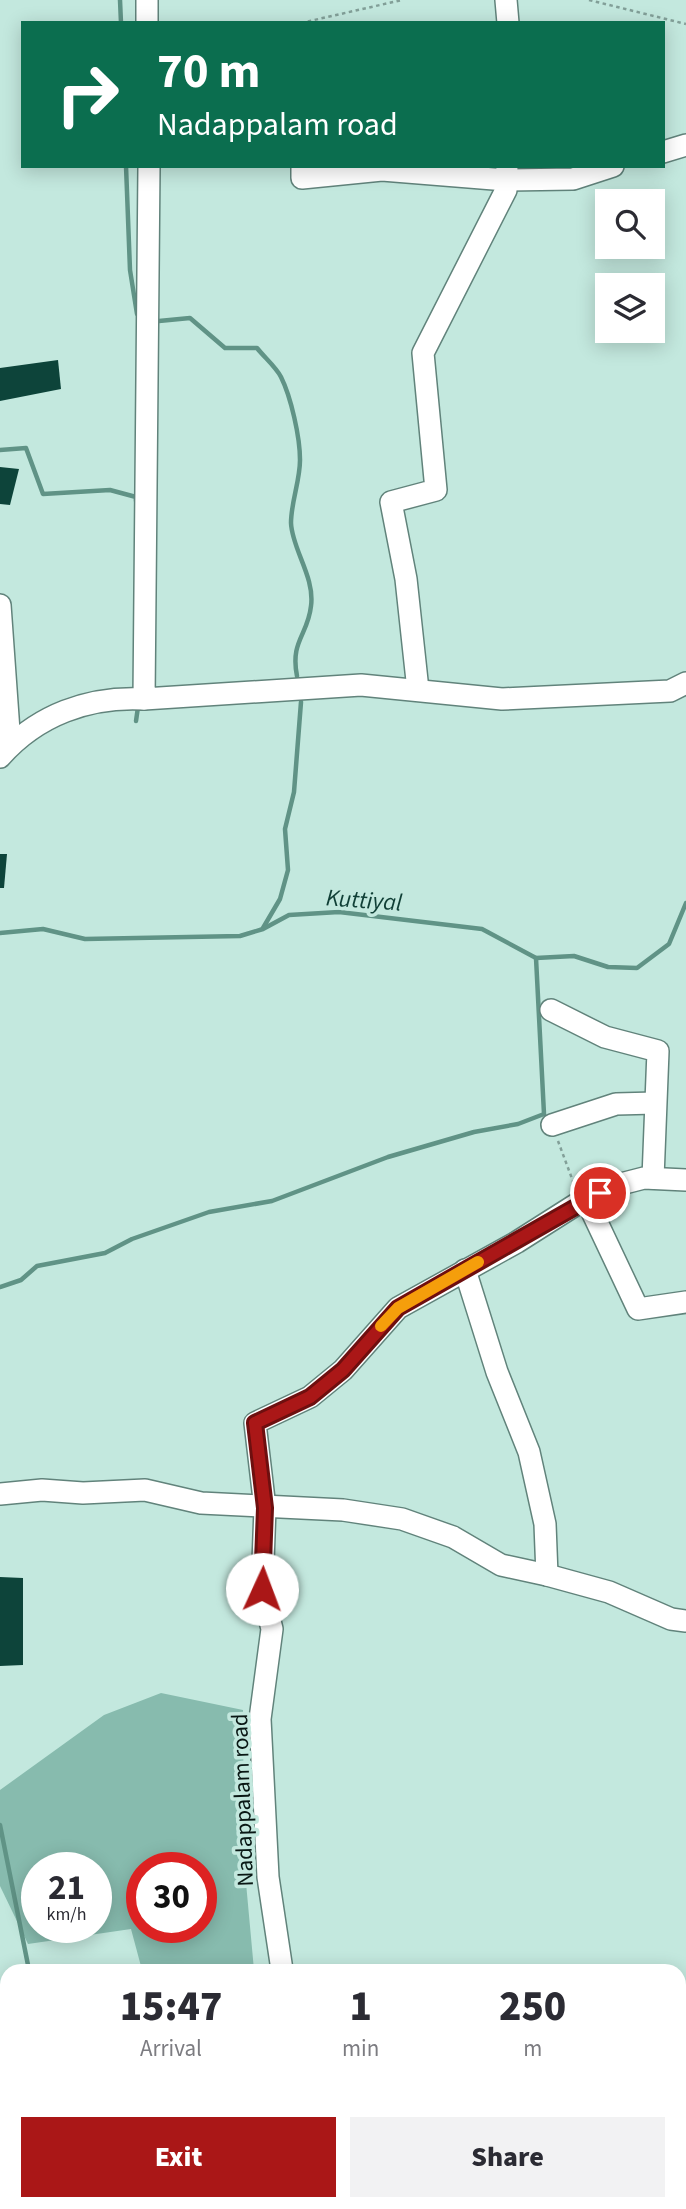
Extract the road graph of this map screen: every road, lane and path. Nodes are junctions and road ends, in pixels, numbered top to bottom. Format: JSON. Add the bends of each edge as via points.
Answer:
{"nodes":[{"id":1,"x":147,"y":0,"type":"edge"},
{"id":2,"x":402,"y":0,"type":"edge"},
{"id":3,"x":506,"y":0,"type":"edge"},
{"id":4,"x":589,"y":0,"type":"edge"},
{"id":5,"x":147,"y":21,"type":"edge"},
{"id":6,"x":310,"y":21,"type":"edge"},
{"id":7,"x":508,"y":21,"type":"edge"},
{"id":8,"x":686,"y":24,"type":"edge"},
{"id":9,"x":686,"y":145,"type":"edge"},
{"id":10,"x":665,"y":151,"type":"edge"},
{"id":11,"x":149,"y":168,"type":"edge"},
{"id":12,"x":302,"y":168,"type":"edge"},
{"id":13,"x":607,"y":168,"type":"edge"},
{"id":14,"x":507,"y":173,"type":"edge"},
{"id":15,"x":0,"y":606,"type":"edge"},
{"id":16,"x":686,"y":683,"type":"edge"},
{"id":17,"x":418,"y":690,"type":"junction"},
{"id":18,"x":144,"y":699,"type":"junction"},
{"id":19,"x":5,"y":751,"type":"edge"},
{"id":20,"x":551,"y":1010,"type":"dead end"},
{"id":21,"x":656,"y":1103,"type":"junction"},
{"id":22,"x":552,"y":1125,"type":"joint"},
{"id":23,"x":653,"y":1178,"type":"junction"},
{"id":24,"x":686,"y":1180,"type":"edge"},
{"id":25,"x":583,"y":1201,"type":"junction"},
{"id":26,"x":465,"y":1270,"type":"junction"},
{"id":27,"x":686,"y":1302,"type":"edge"},
{"id":28,"x":0,"y":1494,"type":"edge"},
{"id":29,"x":265,"y":1508,"type":"junction"},
{"id":30,"x":547,"y":1575,"type":"junction"},
{"id":31,"x":686,"y":1621,"type":"edge"},
{"id":32,"x":281,"y":1964,"type":"edge"}],
"edges":[{"from":1,"to":5,"type":"street"},
{"from":2,"to":6,"type":"path"},
{"from":3,"to":7,"type":"street"},
{"from":4,"to":8,"type":"path"},
{"from":9,"to":10,"type":"street"},
{"from":11,"to":18,"type":"street"},
{"from":12,"to":14,"type":"street","via":[[302,178],[382,170]]},
{"from":13,"to":14,"type":"street","via":[[573,179]]},
{"from":14,"to":17,"type":"street","via":[[506,190],[423,353],[436,490],[391,502],[406,579]]},
{"from":15,"to":19,"type":"street"},
{"from":16,"to":17,"type":"street","via":[[670,691],[502,699]]},
{"from":17,"to":18,"type":"street","via":[[361,685]]},
{"from":18,"to":19,"type":"street","via":[[89,702],[28,729]]},
{"from":20,"to":21,"type":"street","via":[[605,1037],[658,1051]]},
{"from":21,"to":22,"type":"street","via":[[616,1104]]},
{"from":21,"to":23,"type":"street"},
{"from":22,"to":25,"type":"path"},
{"from":23,"to":24,"type":"street","name":"Nadappalam road"},
{"from":23,"to":25,"type":"street","name":"Nadappalam road","via":[[613,1186]]},
{"from":25,"to":26,"type":"street","name":"Nadappalam road"},
{"from":25,"to":27,"type":"street","via":[[638,1309]]},
{"from":26,"to":29,"type":"street","name":"Nadappalam road","via":[[398,1308],[343,1370],[310,1397],[255,1423]]},
{"from":26,"to":30,"type":"street","via":[[528,1452],[545,1524]]},
{"from":28,"to":29,"type":"street","via":[[145,1490],[201,1503],[254,1503]]},
{"from":29,"to":30,"type":"street","via":[[343,1510],[402,1520],[453,1536],[501,1564]]},
{"from":29,"to":32,"type":"street","name":"Nadappalam road","via":[[262,1589],[272,1629],[260,1719],[268,1877]]},
{"from":30,"to":31,"type":"street"}]}
